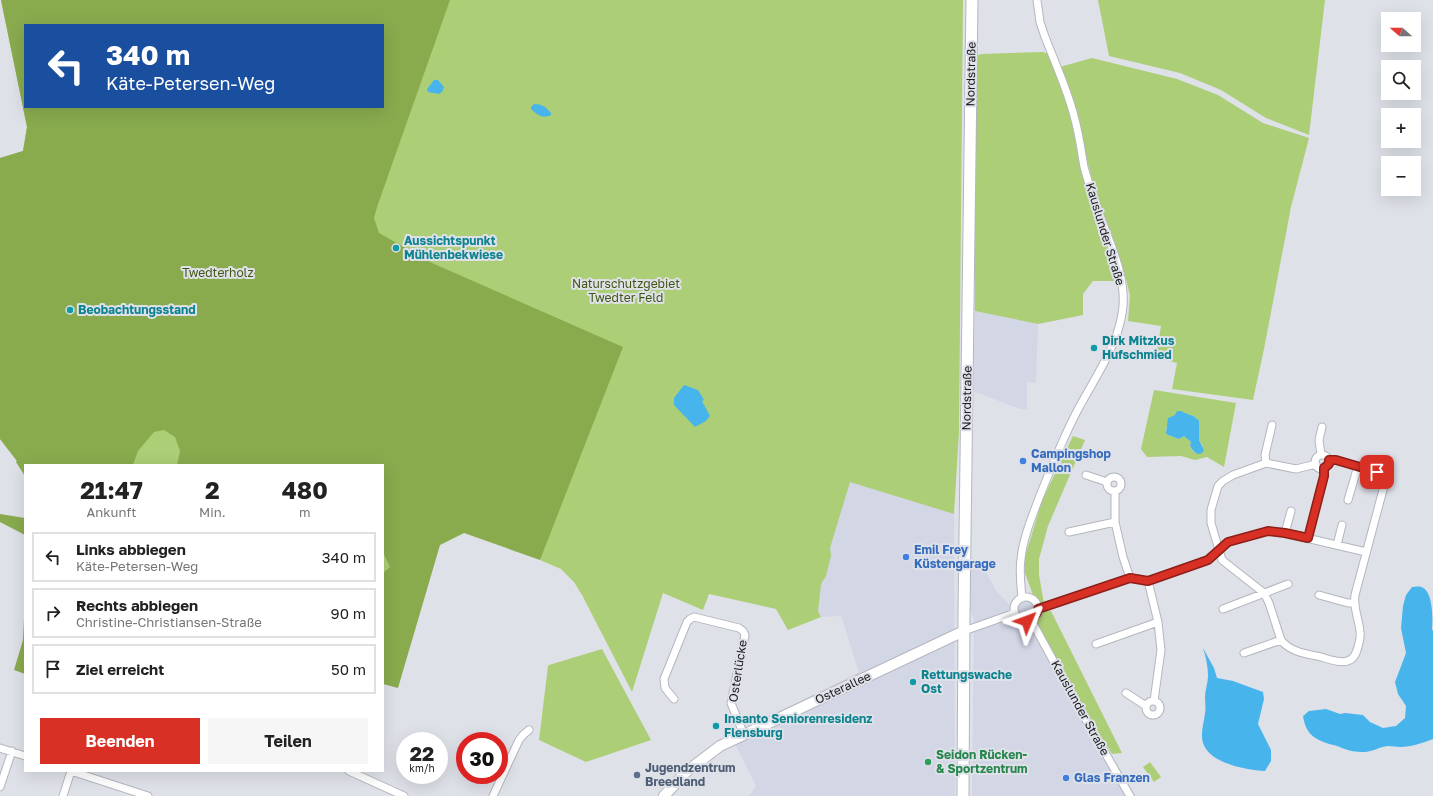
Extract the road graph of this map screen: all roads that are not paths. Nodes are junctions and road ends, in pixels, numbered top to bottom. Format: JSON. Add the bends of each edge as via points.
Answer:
{"nodes":[{"id":1,"x":972,"y":0,"type":"edge"},
{"id":2,"x":1037,"y":0,"type":"edge"},
{"id":3,"x":1272,"y":425,"type":"dead end"},
{"id":4,"x":1322,"y":427,"type":"dead end"},
{"id":5,"x":1321,"y":455,"type":"junction"},
{"id":6,"x":1329,"y":460,"type":"junction"},
{"id":7,"x":1266,"y":463,"type":"junction"},
{"id":8,"x":1316,"y":464,"type":"junction"},
{"id":9,"x":1358,"y":466,"type":"junction"},
{"id":10,"x":1324,"y":468,"type":"junction"},
{"id":11,"x":1086,"y":475,"type":"dead end"},
{"id":12,"x":1107,"y":482,"type":"junction"},
{"id":13,"x":1115,"y":491,"type":"junction"},
{"id":14,"x":1348,"y":500,"type":"dead end"},
{"id":15,"x":1291,"y":511,"type":"dead end"},
{"id":16,"x":1115,"y":522,"type":"junction"},
{"id":17,"x":1342,"y":525,"type":"dead end"},
{"id":18,"x":1068,"y":532,"type":"dead end"},
{"id":19,"x":1285,"y":533,"type":"junction"},
{"id":20,"x":1308,"y":538,"type":"junction"},
{"id":21,"x":1337,"y":545,"type":"junction"},
{"id":22,"x":1219,"y":551,"type":"junction"},
{"id":23,"x":1366,"y":552,"type":"junction"},
{"id":24,"x":1130,"y":578,"type":"junction"},
{"id":25,"x":1148,"y":581,"type":"junction"},
{"id":26,"x":1288,"y":584,"type":"dead end"},
{"id":27,"x":1264,"y":593,"type":"junction"},
{"id":28,"x":1319,"y":595,"type":"dead end"},
{"id":29,"x":1022,"y":598,"type":"junction"},
{"id":30,"x":1354,"y":603,"type":"junction"},
{"id":31,"x":1038,"y":609,"type":"junction"},
{"id":32,"x":1223,"y":609,"type":"dead end"},
{"id":33,"x":1015,"y":613,"type":"junction"},
{"id":34,"x":1030,"y":620,"type":"junction"},
{"id":35,"x":1158,"y":622,"type":"junction"},
{"id":36,"x":964,"y":631,"type":"junction"},
{"id":37,"x":1282,"y":640,"type":"junction"},
{"id":38,"x":1096,"y":644,"type":"dead end"},
{"id":39,"x":1244,"y":654,"type":"dead end"},
{"id":40,"x":1126,"y":692,"type":"dead end"},
{"id":41,"x":674,"y":699,"type":"dead end"},
{"id":42,"x":1154,"y":700,"type":"junction"},
{"id":43,"x":1146,"y":706,"type":"junction"},
{"id":44,"x":529,"y":730,"type":"dead end"},
{"id":45,"x":744,"y":735,"type":"junction"},
{"id":46,"x":0,"y":748,"type":"edge"},
{"id":47,"x":12,"y":752,"type":"junction"},
{"id":48,"x":24,"y":756,"type":"edge"},
{"id":49,"x":71,"y":772,"type":"edge"},
{"id":50,"x":74,"y":772,"type":"edge"},
{"id":51,"x":351,"y":772,"type":"edge"},
{"id":52,"x":0,"y":787,"type":"edge"},
{"id":53,"x":128,"y":793,"type":"edge"},
{"id":54,"x":63,"y":796,"type":"edge"},
{"id":55,"x":148,"y":796,"type":"edge"},
{"id":56,"x":404,"y":796,"type":"edge"},
{"id":57,"x":493,"y":796,"type":"edge"},
{"id":58,"x":664,"y":796,"type":"edge"},
{"id":59,"x":964,"y":796,"type":"edge"},
{"id":60,"x":1130,"y":796,"type":"edge"}],
"edges":[{"from":1,"to":36,"type":"main road","name":"Nordstraße"},
{"from":2,"to":29,"type":"street","name":"Kauslunder Straße","via":[[1040,22],[1074,115],[1084,167],[1119,271],[1123,301],[1118,331],[1079,407],[1035,510],[1020,559]]},
{"from":3,"to":7,"type":"street","via":[[1265,455]]},
{"from":4,"to":5,"type":"street","via":[[1319,440]]},
{"from":5,"to":6,"type":"street"},
{"from":5,"to":8,"type":"street","via":[[1317,458]]},
{"from":6,"to":9,"type":"street"},
{"from":6,"to":10,"type":"street","via":[[1329,464]]},
{"from":7,"to":8,"type":"street","via":[[1296,469]]},
{"from":7,"to":22,"type":"street","via":[[1233,475],[1218,486],[1210,516]]},
{"from":8,"to":10,"type":"street"},
{"from":9,"to":14,"type":"street"},
{"from":9,"to":23,"type":"street","via":[[1377,472],[1384,486]]},
{"from":10,"to":20,"type":"street"},
{"from":11,"to":12,"type":"street"},
{"from":12,"to":13,"type":"street","via":[[1109,488]]},
{"from":12,"to":13,"type":"street","via":[[1114,477],[1120,480],[1120,487]]},
{"from":13,"to":16,"type":"street"},
{"from":15,"to":19,"type":"street"},
{"from":16,"to":18,"type":"street"},
{"from":16,"to":24,"type":"street"},
{"from":17,"to":21,"type":"street"},
{"from":19,"to":20,"type":"street"},
{"from":19,"to":22,"type":"street","via":[[1268,531],[1228,542]]},
{"from":20,"to":21,"type":"street"},
{"from":21,"to":23,"type":"street"},
{"from":22,"to":25,"type":"street","via":[[1208,560]]},
{"from":22,"to":27,"type":"street","via":[[1222,560]]},
{"from":23,"to":30,"type":"street"},
{"from":24,"to":25,"type":"street"},
{"from":24,"to":31,"type":"street"},
{"from":25,"to":35,"type":"street"},
{"from":26,"to":27,"type":"street"},
{"from":27,"to":32,"type":"street"},
{"from":27,"to":37,"type":"street"},
{"from":28,"to":30,"type":"street"},
{"from":29,"to":31,"type":"street","via":[[1033,600]]},
{"from":29,"to":33,"type":"street","name":"Kauslunder Straße","via":[[1015,605]]},
{"from":30,"to":37,"type":"street","via":[[1360,640],[1352,660],[1344,662],[1293,650]]},
{"from":31,"to":34,"type":"street"},
{"from":33,"to":34,"type":"street","via":[[1019,619]]},
{"from":33,"to":36,"type":"street","name":"Osterallee"},
{"from":34,"to":60,"type":"street","name":"Kauslunder Straße"},
{"from":35,"to":38,"type":"street"},
{"from":35,"to":42,"type":"street","via":[[1161,650]]},
{"from":36,"to":45,"type":"street","name":"Osterallee"},
{"from":36,"to":59,"type":"main road","name":"Nordstraße"},
{"from":37,"to":39,"type":"street"},
{"from":40,"to":43,"type":"street"},
{"from":41,"to":45,"type":"street","name":"Osterlücke","via":[[665,688],[664,679],[687,622],[694,617],[739,628],[745,635],[731,703]]},
{"from":42,"to":43,"type":"street","via":[[1149,701]]},
{"from":42,"to":43,"type":"street","via":[[1160,705],[1160,710],[1155,715],[1147,713]]},
{"from":44,"to":57,"type":"street","via":[[519,740]]},
{"from":45,"to":58,"type":"street","name":"Osterallee","via":[[720,746],[704,758],[686,772]]},
{"from":46,"to":47,"type":"street"},
{"from":47,"to":48,"type":"street"},
{"from":47,"to":52,"type":"street"},
{"from":49,"to":54,"type":"street"},
{"from":50,"to":53,"type":"street"},
{"from":51,"to":56,"type":"street"},
{"from":53,"to":55,"type":"street"}]}
